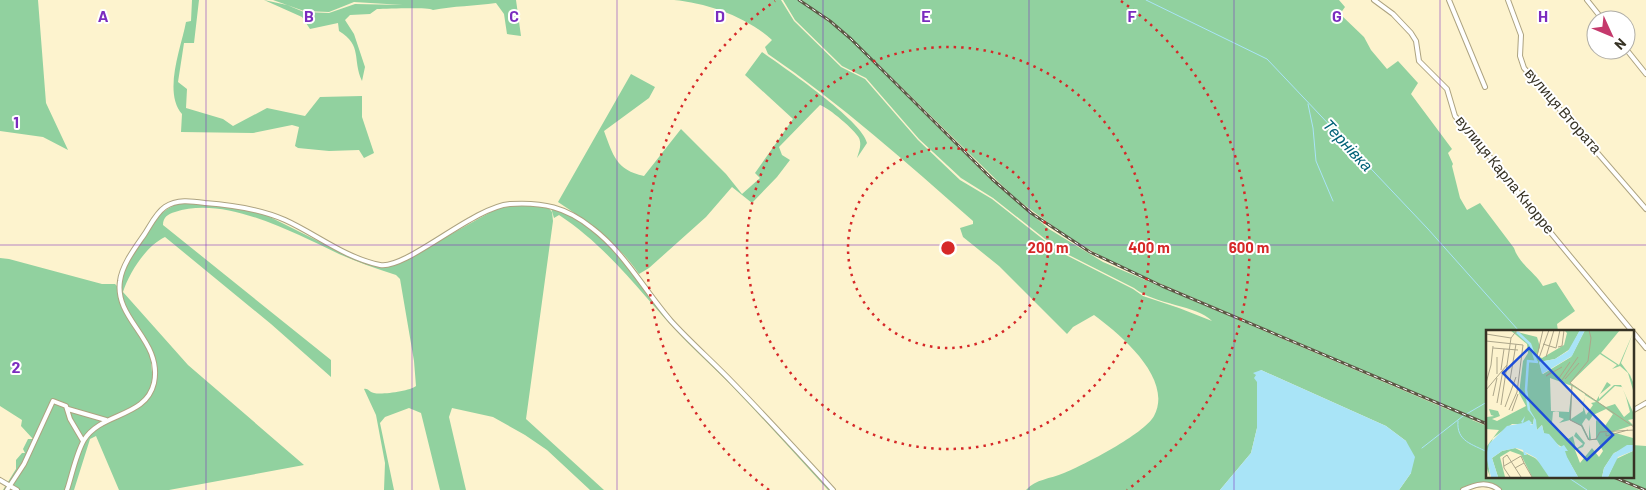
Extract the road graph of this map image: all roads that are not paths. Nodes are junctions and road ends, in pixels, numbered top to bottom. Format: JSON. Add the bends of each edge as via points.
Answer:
{"nodes":[{"id":1,"x":1374,"y":0,"type":"edge"},
{"id":2,"x":1449,"y":0,"type":"edge"},
{"id":3,"x":1508,"y":0,"type":"edge"},
{"id":4,"x":1587,"y":0,"type":"edge"},
{"id":5,"x":1595,"y":10,"type":"edge"},
{"id":6,"x":1635,"y":60,"type":"edge"},
{"id":7,"x":1646,"y":74,"type":"edge"},
{"id":8,"x":1485,"y":87,"type":"dead end"},
{"id":9,"x":1646,"y":209,"type":"edge"},
{"id":10,"x":1631,"y":330,"type":"edge"},
{"id":11,"x":1634,"y":333,"type":"edge"},
{"id":12,"x":1646,"y":348,"type":"edge"},
{"id":13,"x":1646,"y":404,"type":"edge"},
{"id":14,"x":68,"y":409,"type":"junction"},
{"id":15,"x":1634,"y":409,"type":"edge"},
{"id":16,"x":106,"y":420,"type":"junction"},
{"id":17,"x":83,"y":441,"type":"junction"},
{"id":18,"x":0,"y":480,"type":"edge"},
{"id":19,"x":9,"y":488,"type":"edge"},
{"id":20,"x":17,"y":490,"type":"edge"},
{"id":21,"x":68,"y":490,"type":"edge"},
{"id":22,"x":833,"y":490,"type":"edge"},
{"id":23,"x":1464,"y":490,"type":"edge"},
{"id":24,"x":1499,"y":490,"type":"edge"}],
"edges":[{"from":1,"to":10,"type":"street","name":"вулиця Карла Кнорре","via":[[1411,33],[1416,41],[1419,61],[1447,89],[1455,116]]},
{"from":2,"to":8,"type":"street"},
{"from":3,"to":9,"type":"street","name":"вулиця Втората","via":[[1520,34],[1520,56],[1524,68]]},
{"from":4,"to":5,"type":"street"},
{"from":6,"to":7,"type":"street"},
{"from":11,"to":12,"type":"street","name":"вулиця Карла Кнорре"},
{"from":13,"to":15,"type":"street"},
{"from":14,"to":16,"type":"street"},
{"from":14,"to":17,"type":"street"},
{"from":14,"to":19,"type":"street","via":[[53,401],[24,464]]},
{"from":16,"to":17,"type":"street"},
{"from":16,"to":22,"type":"street","via":[[140,406],[154,385],[151,350],[124,308],[120,281],[130,256],[152,222],[169,205],[186,201],[267,213],[339,249],[383,266],[403,259],[501,205],[549,205],[592,227],[621,255],[670,320]]},
{"from":17,"to":21,"type":"street"},
{"from":18,"to":19,"type":"street"},
{"from":19,"to":20,"type":"street"},
{"from":23,"to":24,"type":"street","via":[[1479,484]]}]}
